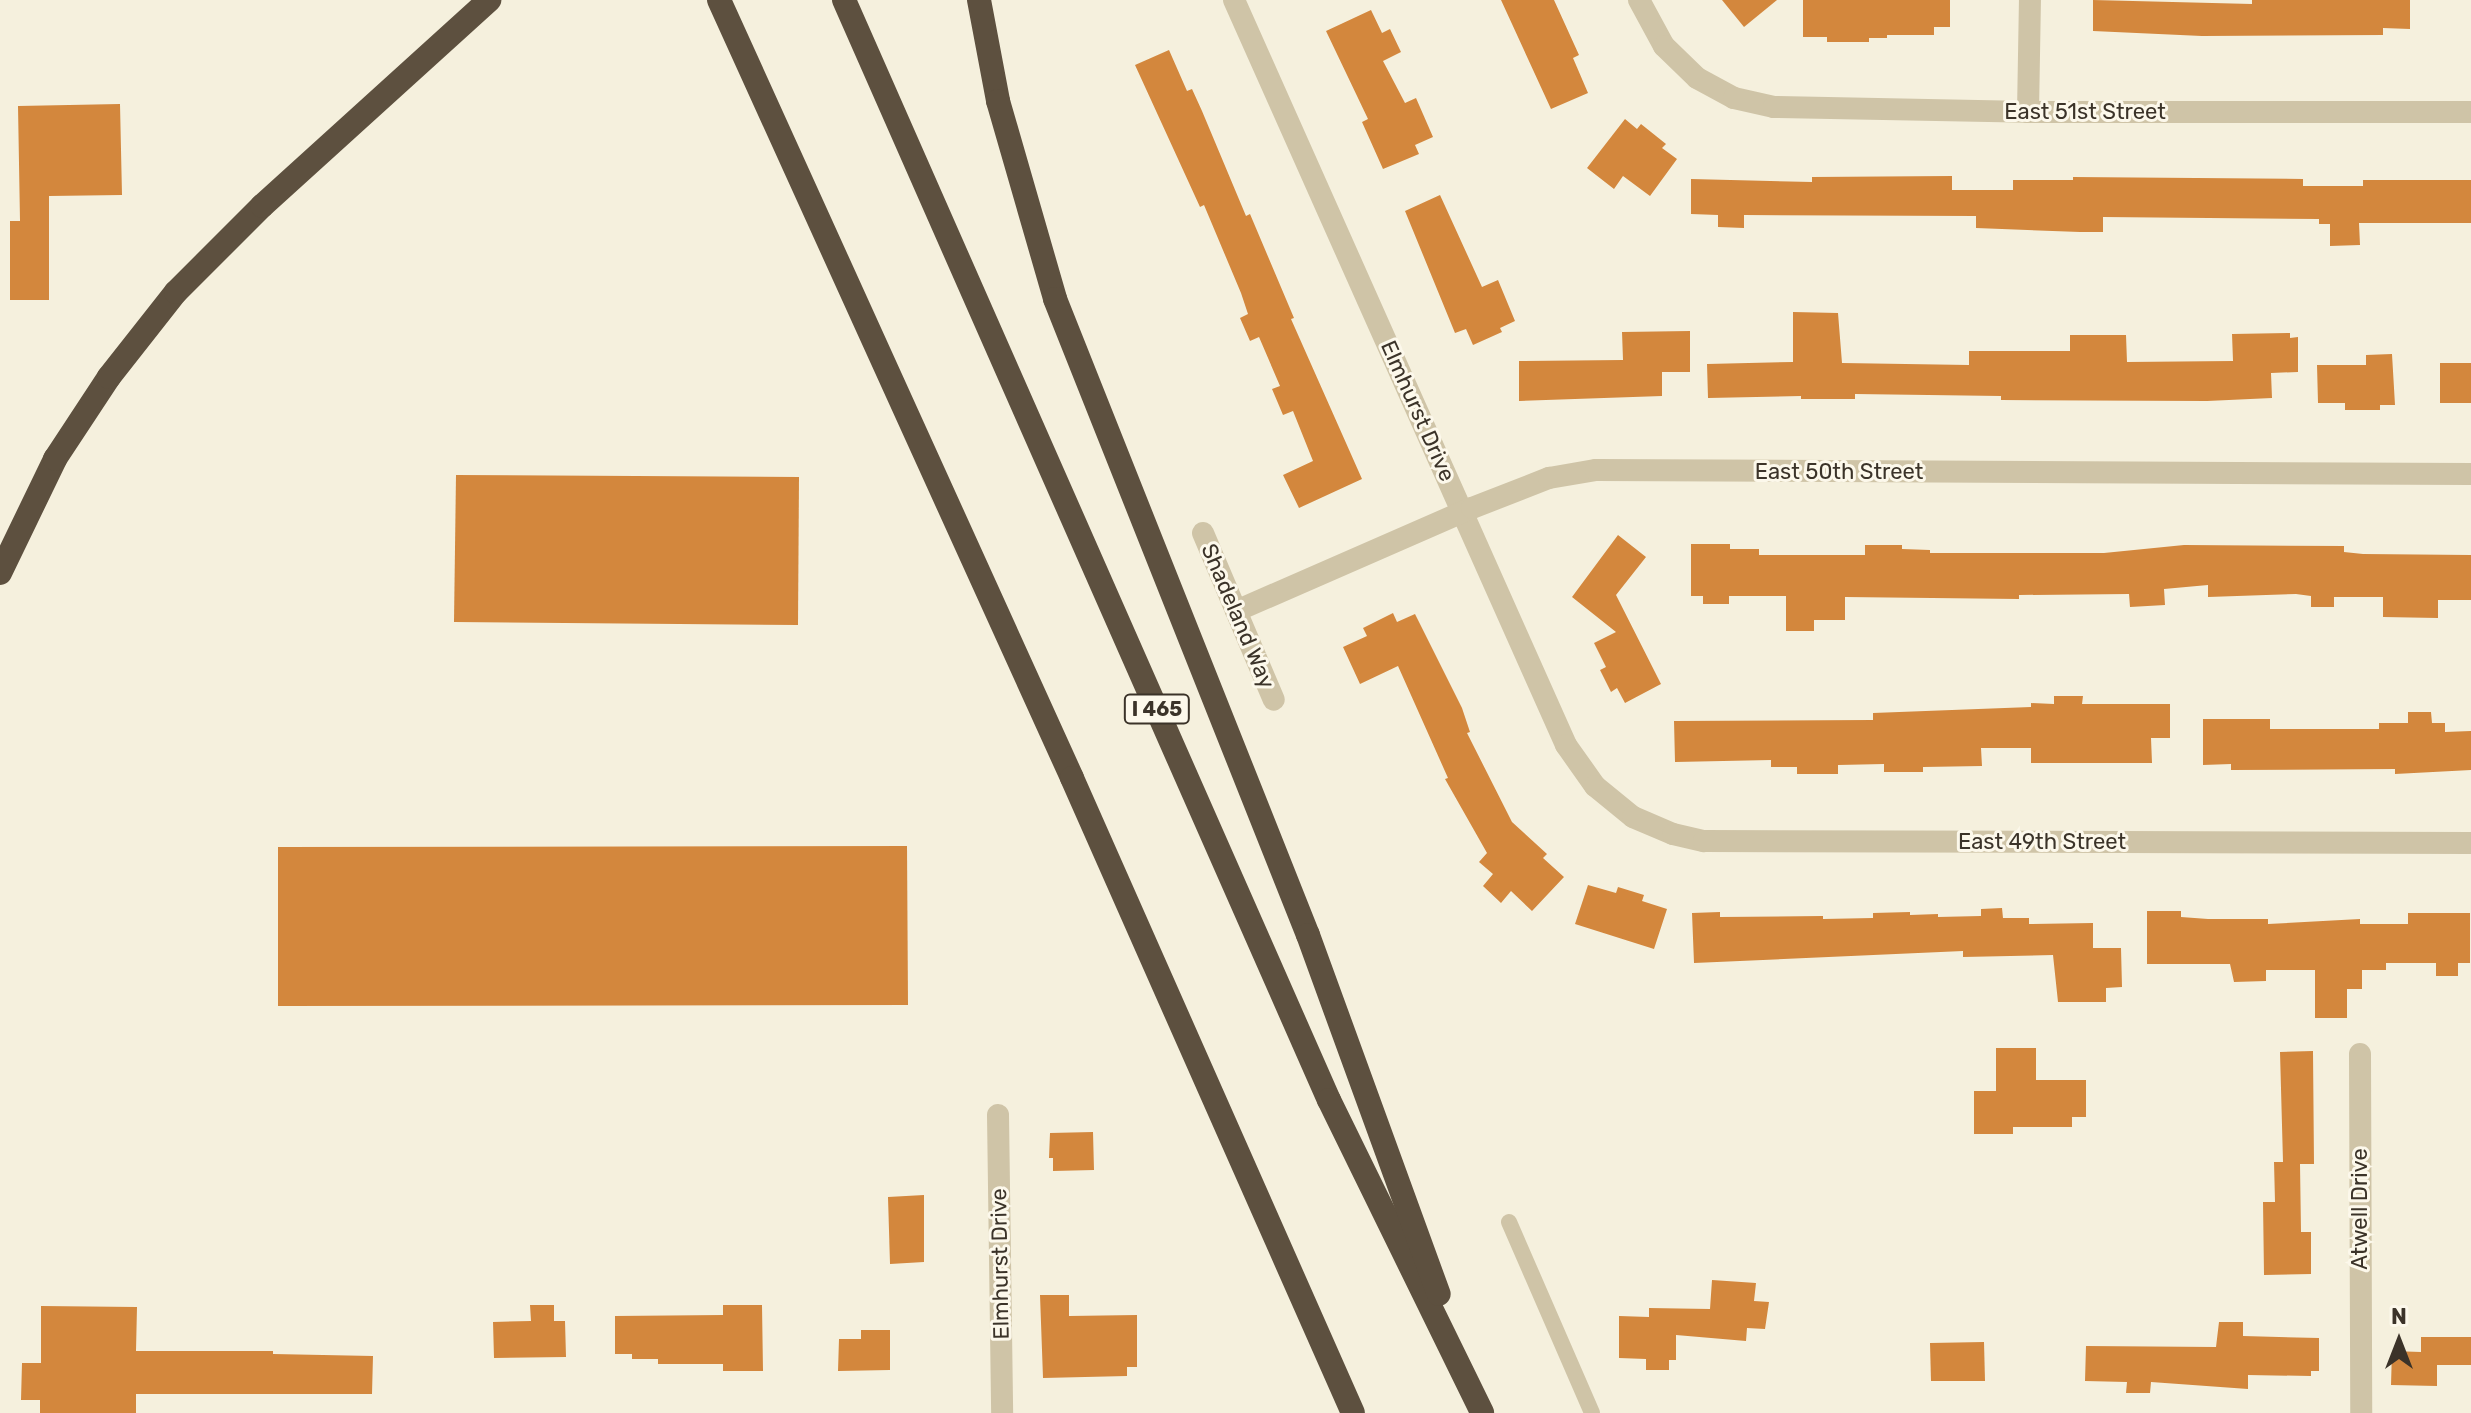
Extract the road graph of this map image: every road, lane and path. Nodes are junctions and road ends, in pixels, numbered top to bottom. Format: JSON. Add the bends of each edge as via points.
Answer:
{"nodes":[{"id":1,"x":489,"y":0,"type":"edge"},
{"id":2,"x":844,"y":0,"type":"edge"},
{"id":3,"x":979,"y":0,"type":"edge"},
{"id":4,"x":1234,"y":0,"type":"edge"},
{"id":5,"x":1639,"y":0,"type":"edge"},
{"id":6,"x":2030,"y":0,"type":"edge"},
{"id":7,"x":722,"y":5,"type":"edge"},
{"id":8,"x":2028,"y":112,"type":"junction"},
{"id":9,"x":2471,"y":112,"type":"edge"},
{"id":10,"x":2471,"y":474,"type":"edge"},
{"id":11,"x":1463,"y":512,"type":"junction"},
{"id":12,"x":1203,"y":533,"type":"dead end"},
{"id":13,"x":0,"y":573,"type":"edge"},
{"id":14,"x":1236,"y":611,"type":"junction"},
{"id":15,"x":1274,"y":700,"type":"dead end"},
{"id":16,"x":1621,"y":808,"type":"joint"},
{"id":17,"x":2471,"y":843,"type":"edge"},
{"id":18,"x":2360,"y":1054,"type":"dead end"},
{"id":19,"x":998,"y":1115,"type":"dead end"},
{"id":20,"x":1509,"y":1222,"type":"dead end"},
{"id":21,"x":1002,"y":1413,"type":"edge"},
{"id":22,"x":1353,"y":1413,"type":"edge"},
{"id":23,"x":1482,"y":1413,"type":"edge"},
{"id":24,"x":1592,"y":1413,"type":"edge"},
{"id":25,"x":2361,"y":1413,"type":"edge"}],
"edges":[{"from":1,"to":13,"type":"highway","via":[[262,206],[166,303],[55,459]]},
{"from":2,"to":23,"type":"highway","number":"I 465","via":[[1329,1100]]},
{"from":3,"to":23,"type":"highway","via":[[998,101],[1055,299],[1308,935]]},
{"from":4,"to":11,"type":"street","name":"Elmhurst Drive"},
{"from":5,"to":8,"type":"street","name":"East 51st Street","via":[[1664,46],[1705,83],[1734,98],[1774,107]]},
{"from":6,"to":8,"type":"street"},
{"from":7,"to":22,"type":"highway"},
{"from":8,"to":9,"type":"street","name":"East 51st Street"},
{"from":10,"to":11,"type":"street","name":"East 50th Street","via":[[1596,470],[1549,478]]},
{"from":11,"to":14,"type":"street","name":"East 50th Street"},
{"from":11,"to":16,"type":"street","name":"Elmhurst Drive","via":[[1571,754],[1595,786]]},
{"from":12,"to":14,"type":"street","name":"Shadeland Way"},
{"from":14,"to":15,"type":"street","name":"Shadeland Way"},
{"from":16,"to":17,"type":"street","name":"East 49th Street","via":[[1673,834],[1704,841]]},
{"from":18,"to":25,"type":"street","name":"Atwell Drive"},
{"from":19,"to":21,"type":"street","name":"Elmhurst Drive"},
{"from":20,"to":24,"type":"lane"}]}
